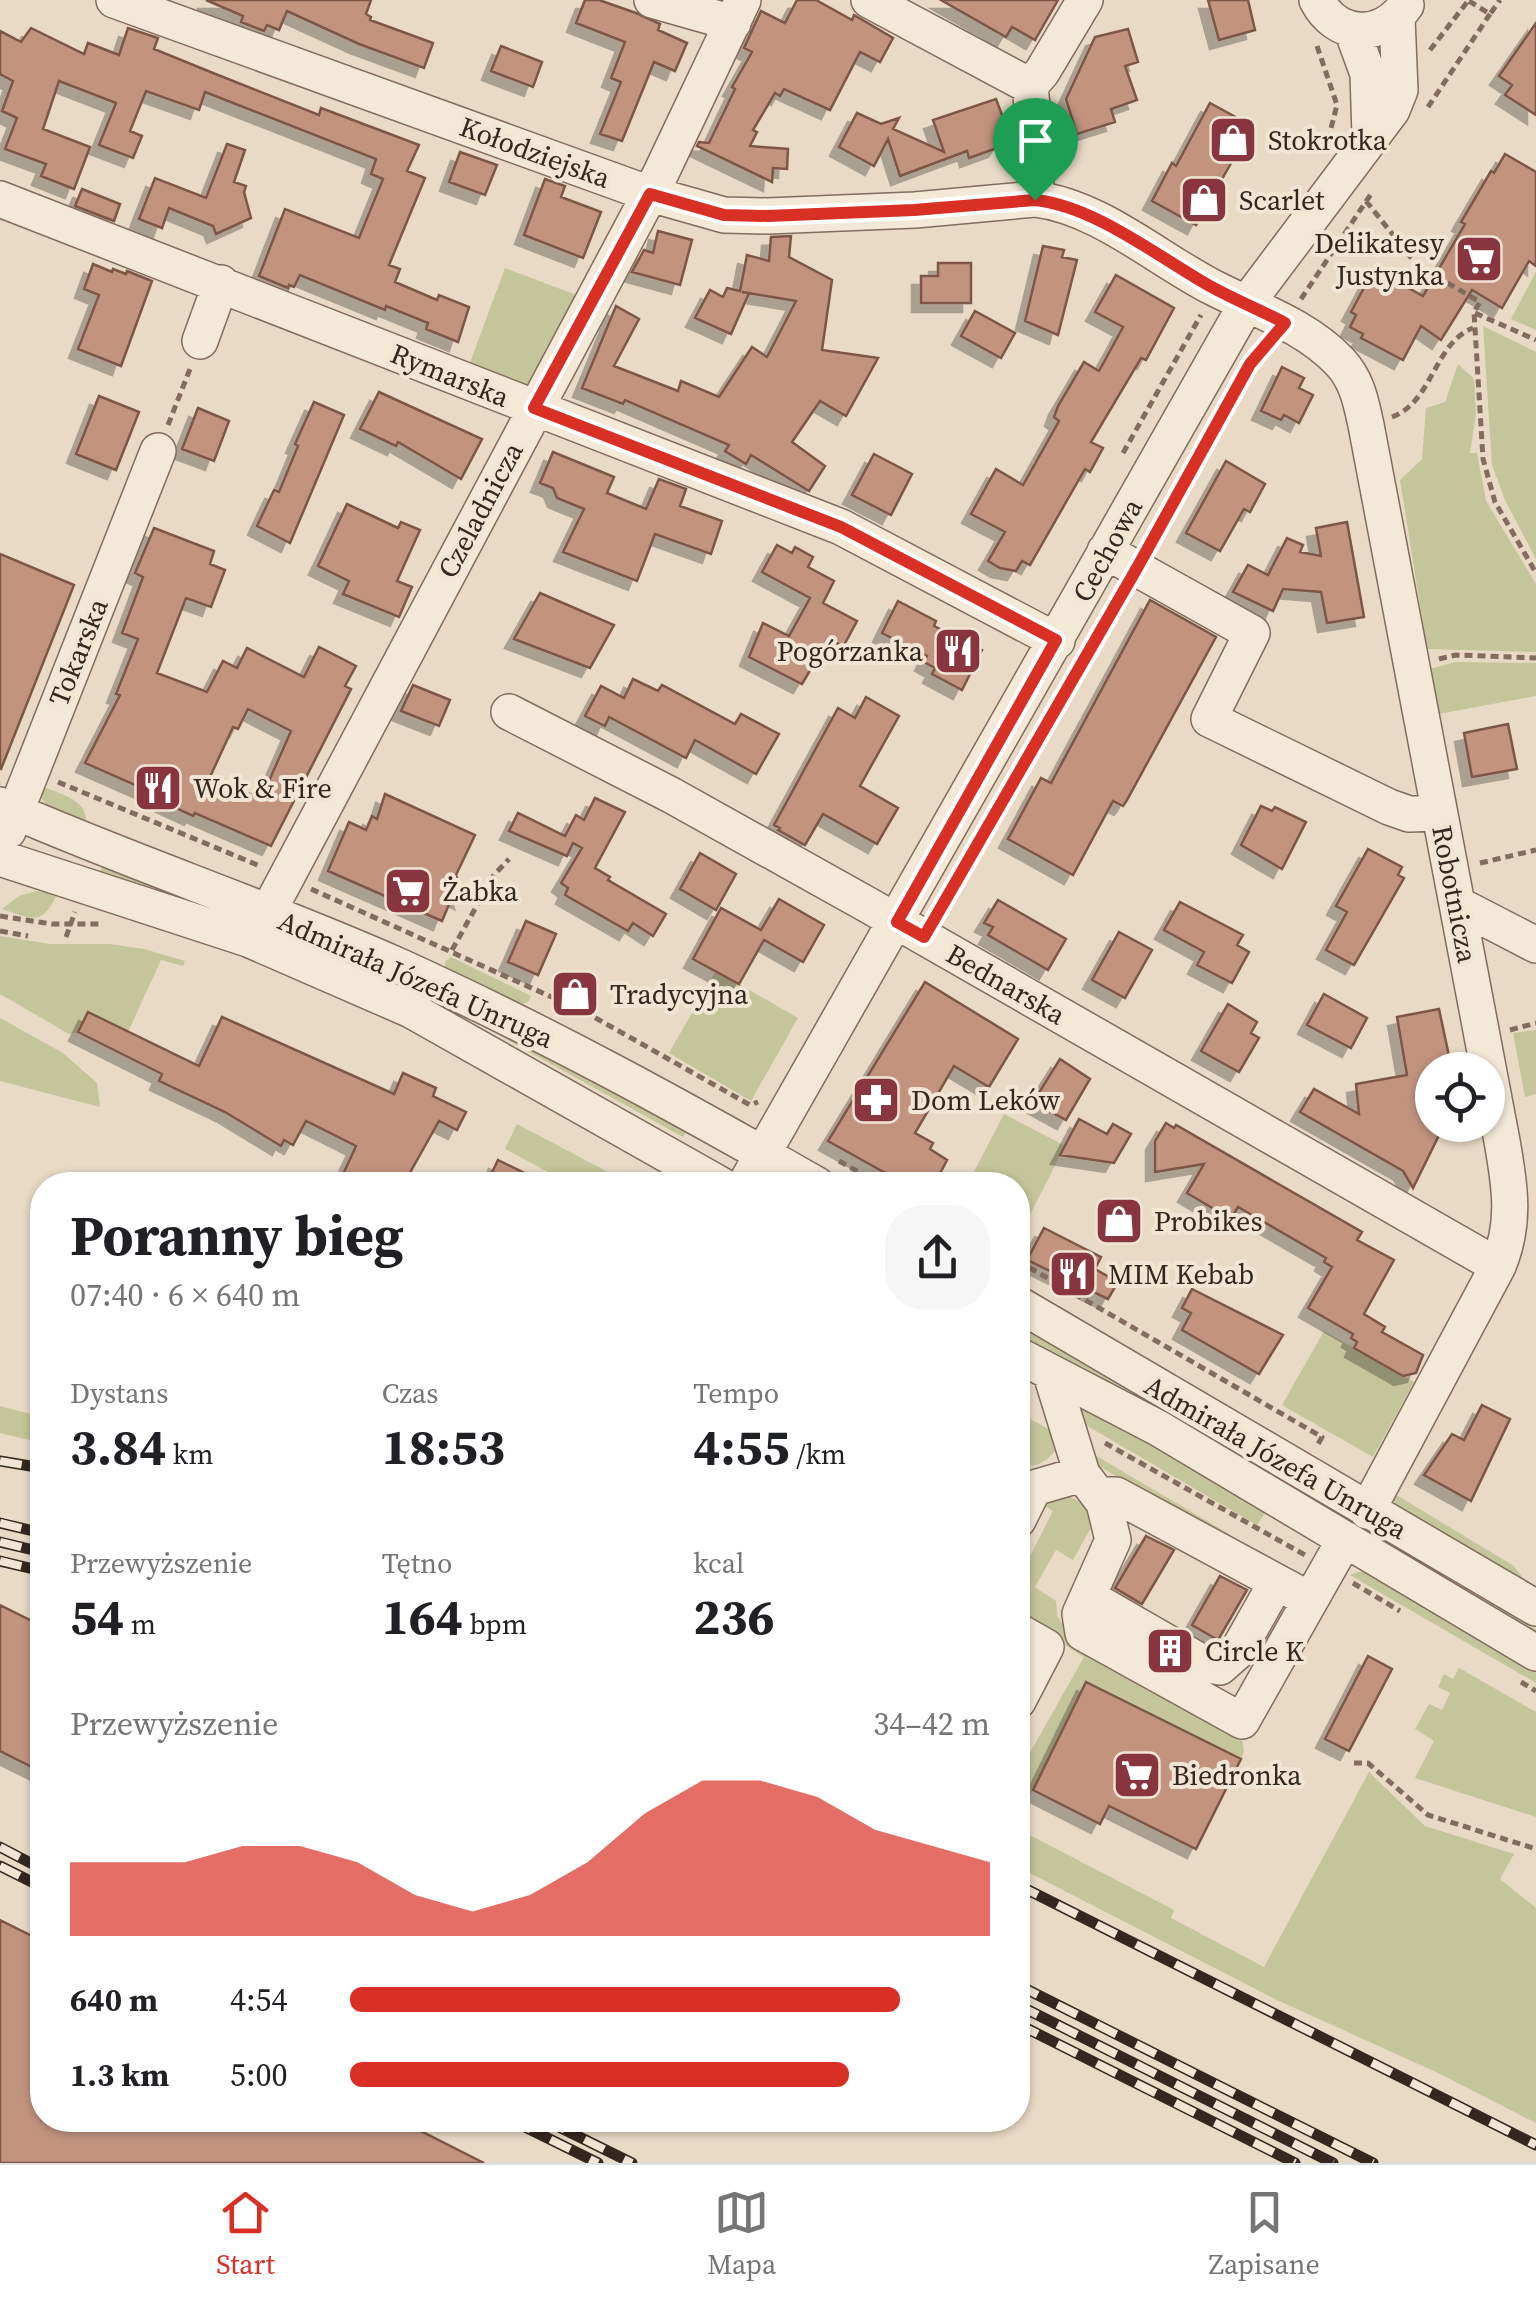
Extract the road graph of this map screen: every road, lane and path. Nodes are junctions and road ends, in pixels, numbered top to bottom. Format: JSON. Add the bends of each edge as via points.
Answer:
{"nodes":[{"id":1,"x":114,"y":0,"type":"edge"},
{"id":2,"x":652,"y":0,"type":"edge"},
{"id":3,"x":869,"y":0,"type":"edge"},
{"id":4,"x":1085,"y":0,"type":"edge"},
{"id":5,"x":1318,"y":0,"type":"edge"},
{"id":6,"x":1468,"y":0,"type":"edge"},
{"id":7,"x":1500,"y":0,"type":"edge"},
{"id":8,"x":1406,"y":5,"type":"edge"},
{"id":9,"x":738,"y":11,"type":"edge"},
{"id":10,"x":1490,"y":14,"type":"junction"},
{"id":11,"x":1352,"y":30,"type":"junction"},
{"id":12,"x":1422,"y":60,"type":"dead end"},
{"id":13,"x":1332,"y":84,"type":"dead end"},
{"id":14,"x":1030,"y":86,"type":"junction"},
{"id":15,"x":1422,"y":118,"type":"dead end"},
{"id":16,"x":1370,"y":136,"type":"junction"},
{"id":17,"x":1319,"y":152,"type":"dead end"},
{"id":18,"x":1375,"y":188,"type":"dead end"},
{"id":19,"x":650,"y":194,"type":"junction"},
{"id":20,"x":0,"y":199,"type":"edge"},
{"id":21,"x":1035,"y":200,"type":"junction"},
{"id":22,"x":1366,"y":201,"type":"junction"},
{"id":23,"x":221,"y":283,"type":"junction"},
{"id":24,"x":1247,"y":302,"type":"junction"},
{"id":25,"x":1474,"y":312,"type":"junction"},
{"id":26,"x":1285,"y":323,"type":"junction"},
{"id":27,"x":1475,"y":327,"type":"junction"},
{"id":28,"x":1536,"y":340,"type":"edge"},
{"id":29,"x":200,"y":341,"type":"joint"},
{"id":30,"x":1250,"y":364,"type":"dead end"},
{"id":31,"x":534,"y":408,"type":"junction"},
{"id":32,"x":1222,"y":415,"type":"dead end"},
{"id":33,"x":1366,"y":425,"type":"junction"},
{"id":34,"x":158,"y":451,"type":"joint"},
{"id":35,"x":1105,"y":551,"type":"junction"},
{"id":36,"x":1137,"y":568,"type":"junction"},
{"id":37,"x":1536,"y":573,"type":"edge"},
{"id":38,"x":1056,"y":640,"type":"junction"},
{"id":39,"x":1456,"y":655,"type":"dead end"},
{"id":40,"x":1536,"y":658,"type":"edge"},
{"id":41,"x":510,"y":712,"type":"dead end"},
{"id":42,"x":30,"y":770,"type":"junction"},
{"id":43,"x":8,"y":808,"type":"edge"},
{"id":44,"x":1438,"y":813,"type":"junction"},
{"id":45,"x":1536,"y":850,"type":"edge"},
{"id":46,"x":0,"y":856,"type":"edge"},
{"id":47,"x":510,"y":858,"type":"dead end"},
{"id":48,"x":1465,"y":866,"type":"dead end"},
{"id":49,"x":285,"y":877,"type":"junction"},
{"id":50,"x":1457,"y":904,"type":"junction"},
{"id":51,"x":268,"y":912,"type":"junction"},
{"id":52,"x":0,"y":916,"type":"edge"},
{"id":53,"x":114,"y":925,"type":"dead end"},
{"id":54,"x":910,"y":929,"type":"junction"},
{"id":55,"x":0,"y":931,"type":"edge"},
{"id":56,"x":28,"y":936,"type":"dead end"},
{"id":57,"x":1536,"y":945,"type":"edge"},
{"id":58,"x":452,"y":950,"type":"junction"},
{"id":59,"x":759,"y":1102,"type":"dead end"},
{"id":60,"x":763,"y":1154,"type":"junction"},
{"id":61,"x":822,"y":1170,"type":"edge"},
{"id":62,"x":856,"y":1171,"type":"edge"},
{"id":63,"x":697,"y":1172,"type":"edge"},
{"id":64,"x":753,"y":1172,"type":"edge"},
{"id":65,"x":1498,"y":1266,"type":"junction"},
{"id":66,"x":1030,"y":1268,"type":"edge"},
{"id":67,"x":1030,"y":1311,"type":"edge"},
{"id":68,"x":1030,"y":1361,"type":"edge"},
{"id":69,"x":1052,"y":1374,"type":"junction"},
{"id":70,"x":1063,"y":1418,"type":"junction"},
{"id":71,"x":1322,"y":1437,"type":"dead end"},
{"id":72,"x":1090,"y":1484,"type":"junction"},
{"id":73,"x":1030,"y":1496,"type":"edge"},
{"id":74,"x":1367,"y":1510,"type":"junction"},
{"id":75,"x":1336,"y":1553,"type":"junction"},
{"id":76,"x":1276,"y":1583,"type":"junction"},
{"id":77,"x":1088,"y":1597,"type":"junction"},
{"id":78,"x":1310,"y":1600,"type":"junction"},
{"id":79,"x":1536,"y":1608,"type":"edge"},
{"id":80,"x":1030,"y":1638,"type":"edge"},
{"id":81,"x":1536,"y":1653,"type":"edge"},
{"id":82,"x":1030,"y":1678,"type":"edge"},
{"id":83,"x":1354,"y":1763,"type":"dead end"},
{"id":84,"x":1533,"y":1848,"type":"dead end"}],
"edges":[{"from":1,"to":19,"type":"street","name":"Kołodziejska"},
{"from":2,"to":9,"type":"street"},
{"from":3,"to":14,"type":"street"},
{"from":4,"to":14,"type":"street"},
{"from":5,"to":11,"type":"street","via":[[1326,16]]},
{"from":6,"to":10,"type":"path"},
{"from":6,"to":12,"type":"path"},
{"from":7,"to":10,"type":"path"},
{"from":8,"to":11,"type":"street","via":[[1383,28]]},
{"from":8,"to":16,"type":"street","name":"Cechowa","via":[[1400,90]]},
{"from":9,"to":19,"type":"street","name":"Czeladnicza"},
{"from":10,"to":15,"type":"path"},
{"from":11,"to":16,"type":"street","via":[[1368,74]]},
{"from":13,"to":17,"type":"path","via":[[1335,120]]},
{"from":14,"to":21,"type":"street"},
{"from":16,"to":24,"type":"street","name":"Cechowa"},
{"from":18,"to":22,"type":"path"},
{"from":19,"to":21,"type":"street","name":"Kołodziejska","via":[[724,215],[768,216]]},
{"from":19,"to":31,"type":"street","name":"Czeladnicza"},
{"from":20,"to":23,"type":"street","name":"Rymarska"},
{"from":21,"to":24,"type":"street","name":"Kołodziejska","via":[[1080,211]]},
{"from":22,"to":25,"type":"path","via":[[1417,265],[1480,302]]},
{"from":22,"to":26,"type":"path"},
{"from":23,"to":29,"type":"street"},
{"from":23,"to":31,"type":"street","name":"Rymarska"},
{"from":24,"to":26,"type":"street","name":"Robotnicza"},
{"from":24,"to":35,"type":"street","name":"Cechowa"},
{"from":25,"to":27,"type":"path"},
{"from":25,"to":28,"type":"path"},
{"from":26,"to":30,"type":"path"},
{"from":26,"to":33,"type":"street","name":"Robotnicza","via":[[1341,363],[1356,383]]},
{"from":27,"to":33,"type":"path","via":[[1460,333],[1415,401],[1400,414]]},
{"from":27,"to":37,"type":"path","via":[[1479,421],[1494,502]]},
{"from":29,"to":34,"type":"path"},
{"from":31,"to":38,"type":"street","name":"Rymarska","via":[[841,527]]},
{"from":31,"to":49,"type":"street","name":"Czeladnicza"},
{"from":32,"to":36,"type":"path"},
{"from":33,"to":44,"type":"street","name":"Robotnicza"},
{"from":34,"to":42,"type":"street","name":"Tokarska"},
{"from":35,"to":36,"type":"street"},
{"from":35,"to":38,"type":"street","name":"Cechowa"},
{"from":36,"to":44,"type":"street","via":[[1252,632],[1210,719],[1389,807]]},
{"from":36,"to":54,"type":"path"},
{"from":38,"to":54,"type":"street","name":"Cechowa"},
{"from":39,"to":40,"type":"path"},
{"from":41,"to":54,"type":"street","name":"Bednarska"},
{"from":42,"to":43,"type":"street","name":"Tokarska"},
{"from":42,"to":49,"type":"path"},
{"from":43,"to":46,"type":"street","name":"Tokarska"},
{"from":43,"to":51,"type":"street","name":"Admirała Józefa Unruga"},
{"from":44,"to":50,"type":"street","name":"Robotnicza"},
{"from":45,"to":48,"type":"path"},
{"from":46,"to":63,"type":"street","name":"Admirała Józefa Unruga","via":[[248,938],[411,1010]]},
{"from":47,"to":58,"type":"path"},
{"from":49,"to":51,"type":"street","name":"Czeladnicza"},
{"from":49,"to":58,"type":"path"},
{"from":50,"to":57,"type":"street"},
{"from":50,"to":65,"type":"street","name":"Robotnicza","via":[[1512,1207]]},
{"from":51,"to":60,"type":"street","name":"Admirała Józefa Unruga","via":[[541,1033]]},
{"from":52,"to":53,"type":"path"},
{"from":54,"to":60,"type":"street","name":"Cechowa"},
{"from":54,"to":65,"type":"street","name":"Bednarska"},
{"from":55,"to":56,"type":"path"},
{"from":58,"to":59,"type":"path","via":[[585,1012],[750,1105]]},
{"from":60,"to":61,"type":"street","name":"Admirała Józefa Unruga"},
{"from":60,"to":64,"type":"street","name":"Cechowa"},
{"from":61,"to":62,"type":"path"},
{"from":65,"to":74,"type":"street","name":"Robotnicza"},
{"from":66,"to":71,"type":"path"},
{"from":67,"to":74,"type":"street","name":"Admirała Józefa Unruga"},
{"from":68,"to":69,"type":"street","name":"Admirała Józefa Unruga"},
{"from":69,"to":70,"type":"street"},
{"from":69,"to":75,"type":"street","name":"Admirała Józefa Unruga","via":[[1158,1428]]},
{"from":70,"to":72,"type":"street"},
{"from":70,"to":75,"type":"path"},
{"from":72,"to":73,"type":"street","via":[[1034,1488]]},
{"from":72,"to":76,"type":"street"},
{"from":72,"to":77,"type":"street","via":[[1111,1520],[1114,1540]]},
{"from":74,"to":79,"type":"street","name":"Admirała Józefa Unruga"},
{"from":75,"to":78,"type":"street"},
{"from":75,"to":81,"type":"street","name":"Admirała Józefa Unruga"},
{"from":76,"to":77,"type":"street","via":[[1237,1652],[1220,1667],[1206,1666]]},
{"from":76,"to":78,"type":"street"},
{"from":77,"to":78,"type":"street","via":[[1080,1614],[1083,1633],[1242,1722]]},
{"from":80,"to":82,"type":"street","via":[[1046,1647]]},
{"from":83,"to":84,"type":"path","via":[[1368,1763],[1428,1815]]}]}
